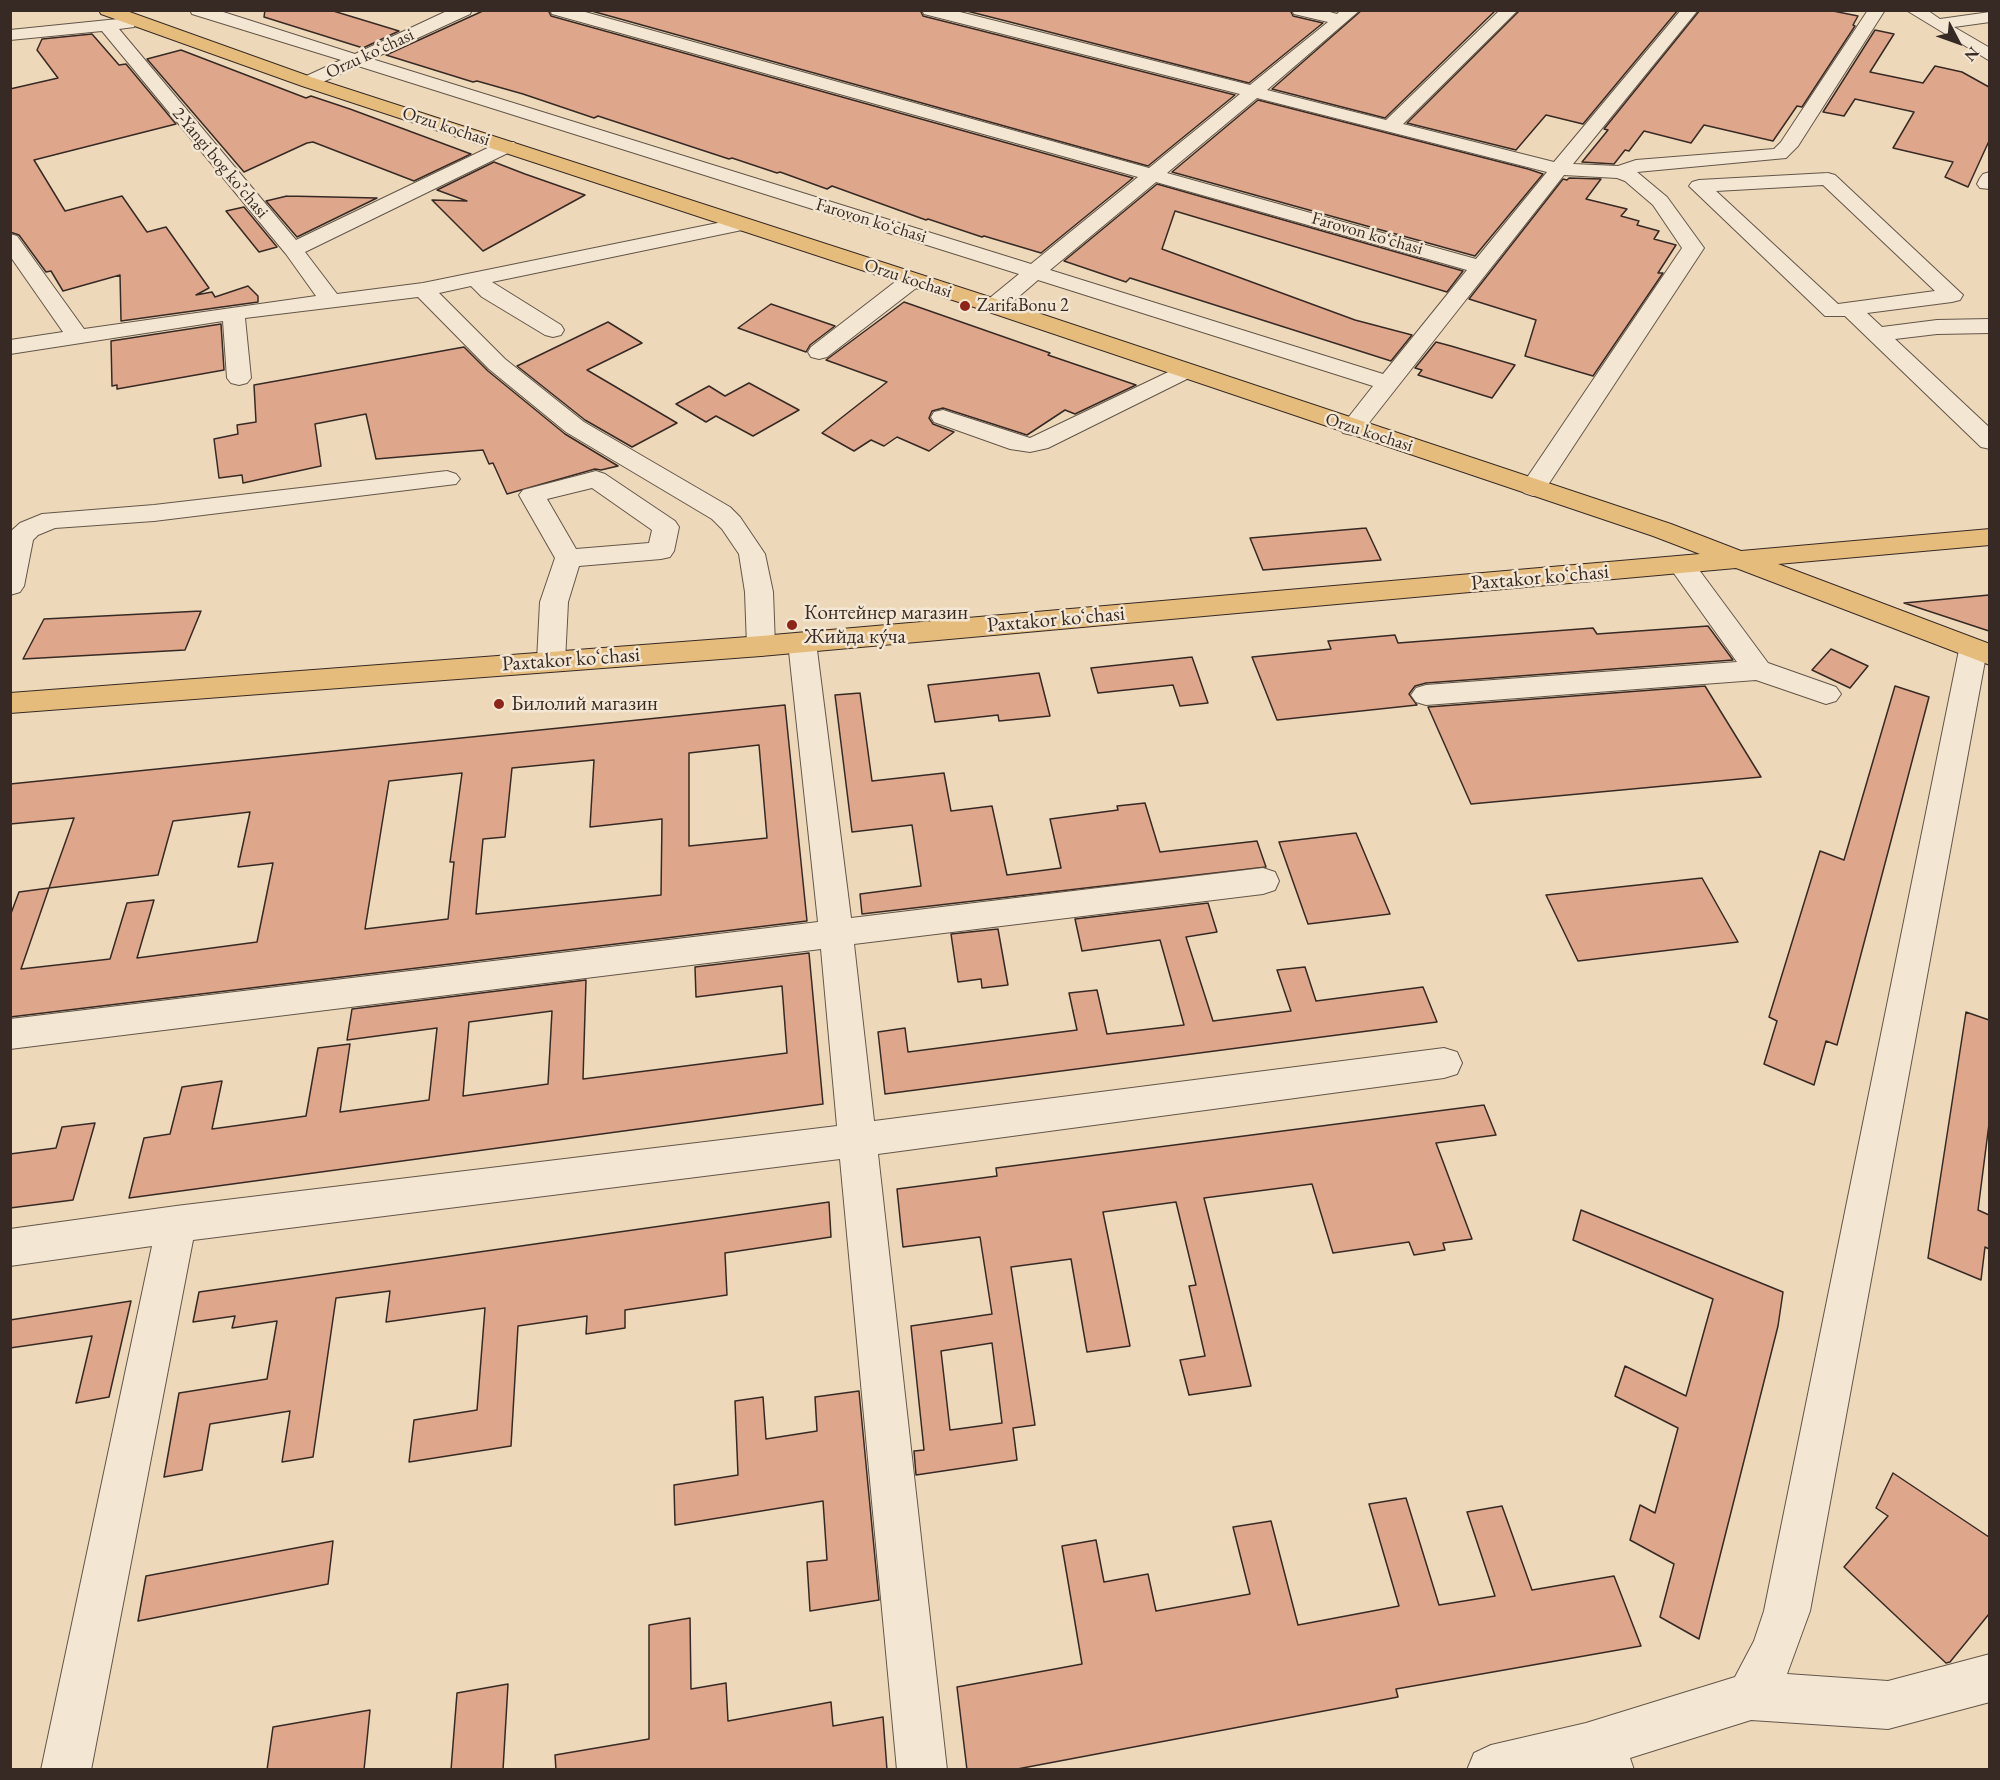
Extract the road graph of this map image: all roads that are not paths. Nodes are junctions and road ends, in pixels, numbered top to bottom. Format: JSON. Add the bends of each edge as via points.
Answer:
{"nodes":[{"id":1,"x":198,"y":10,"type":"edge"},
{"id":2,"x":464,"y":10,"type":"edge"},
{"id":3,"x":558,"y":10,"type":"edge"},
{"id":4,"x":930,"y":10,"type":"edge"},
{"id":5,"x":1300,"y":10,"type":"edge"},
{"id":6,"x":1510,"y":10,"type":"edge"},
{"id":7,"x":1690,"y":10,"type":"edge"},
{"id":8,"x":1877,"y":10,"type":"edge"},
{"id":9,"x":1914,"y":10,"type":"edge"},
{"id":10,"x":1347,"y":15,"type":"edge"},
{"id":11,"x":1989,"y":17,"type":"edge"},
{"id":12,"x":107,"y":18,"type":"edge"},
{"id":13,"x":1938,"y":24,"type":"junction"},
{"id":14,"x":10,"y":35,"type":"edge"},
{"id":15,"x":1989,"y":56,"type":"edge"},
{"id":16,"x":354,"y":61,"type":"junction"},
{"id":17,"x":308,"y":82,"type":"junction"},
{"id":18,"x":1256,"y":91,"type":"junction"},
{"id":19,"x":1390,"y":125,"type":"junction"},
{"id":20,"x":507,"y":146,"type":"junction"},
{"id":21,"x":1559,"y":169,"type":"junction"},
{"id":22,"x":1620,"y":172,"type":"junction"},
{"id":23,"x":1154,"y":175,"type":"junction"},
{"id":24,"x":742,"y":224,"type":"junction"},
{"id":25,"x":10,"y":240,"type":"edge"},
{"id":26,"x":293,"y":250,"type":"junction"},
{"id":27,"x":1482,"y":267,"type":"junction"},
{"id":28,"x":1038,"y":272,"type":"junction"},
{"id":29,"x":476,"y":279,"type":"junction"},
{"id":30,"x":912,"y":280,"type":"junction"},
{"id":31,"x":423,"y":290,"type":"junction"},
{"id":32,"x":331,"y":301,"type":"junction"},
{"id":33,"x":994,"y":306,"type":"junction"},
{"id":34,"x":1850,"y":309,"type":"junction"},
{"id":35,"x":234,"y":313,"type":"junction"},
{"id":36,"x":1989,"y":326,"type":"edge"},
{"id":37,"x":553,"y":330,"type":"dead end"},
{"id":38,"x":1877,"y":335,"type":"junction"},
{"id":39,"x":78,"y":338,"type":"junction"},
{"id":40,"x":10,"y":347,"type":"edge"},
{"id":41,"x":819,"y":352,"type":"dead end"},
{"id":42,"x":1185,"y":370,"type":"junction"},
{"id":43,"x":239,"y":378,"type":"dead end"},
{"id":44,"x":1388,"y":383,"type":"junction"},
{"id":45,"x":943,"y":417,"type":"dead end"},
{"id":46,"x":1353,"y":428,"type":"junction"},
{"id":47,"x":1989,"y":442,"type":"edge"},
{"id":48,"x":447,"y":479,"type":"dead end"},
{"id":49,"x":1533,"y":488,"type":"junction"},
{"id":50,"x":13,"y":510,"type":"dead end"},
{"id":51,"x":40,"y":524,"type":"junction"},
{"id":52,"x":1989,"y":537,"type":"edge"},
{"id":53,"x":568,"y":558,"type":"junction"},
{"id":54,"x":1741,"y":560,"type":"junction"},
{"id":55,"x":1681,"y":565,"type":"junction"},
{"id":56,"x":10,"y":586,"type":"edge"},
{"id":57,"x":802,"y":642,"type":"junction"},
{"id":58,"x":761,"y":646,"type":"junction"},
{"id":59,"x":551,"y":661,"type":"junction"},
{"id":60,"x":1758,"y":670,"type":"junction"},
{"id":61,"x":1980,"y":670,"type":"edge"},
{"id":62,"x":1826,"y":694,"type":"dead end"},
{"id":63,"x":1426,"y":695,"type":"dead end"},
{"id":64,"x":10,"y":703,"type":"edge"},
{"id":65,"x":1263,"y":881,"type":"dead end"},
{"id":66,"x":836,"y":933,"type":"junction"},
{"id":67,"x":10,"y":1034,"type":"edge"},
{"id":68,"x":1444,"y":1063,"type":"dead end"},
{"id":69,"x":858,"y":1140,"type":"junction"},
{"id":70,"x":176,"y":1224,"type":"junction"},
{"id":71,"x":10,"y":1248,"type":"edge"},
{"id":72,"x":1989,"y":1678,"type":"edge"},
{"id":73,"x":1751,"y":1696,"type":"junction"},
{"id":74,"x":1598,"y":1758,"type":"edge"},
{"id":75,"x":66,"y":1770,"type":"edge"},
{"id":76,"x":922,"y":1770,"type":"edge"},
{"id":77,"x":1491,"y":1770,"type":"edge"}],
"edges":[{"from":1,"to":16,"type":"street","name":"Farovon koʻchasi"},
{"from":2,"to":16,"type":"street","name":"Orzu koʻchasi"},
{"from":3,"to":23,"type":"street","name":"Farovon koʻchasi"},
{"from":4,"to":18,"type":"street"},
{"from":5,"to":10,"type":"street"},
{"from":6,"to":19,"type":"street"},
{"from":7,"to":21,"type":"street"},
{"from":8,"to":22,"type":"street","via":[[1779,154],[1636,166]]},
{"from":9,"to":13,"type":"street"},
{"from":10,"to":18,"type":"street"},
{"from":11,"to":13,"type":"street"},
{"from":12,"to":14,"type":"street"},
{"from":12,"to":17,"type":"main road","name":"Orzu kochasi","via":[[142,22]]},
{"from":12,"to":26,"type":"street","name":"2-Yangi bog koʼchasi"},
{"from":13,"to":15,"type":"street"},
{"from":16,"to":17,"type":"street","name":"Orzu koʻchasi"},
{"from":16,"to":28,"type":"street","name":"Farovon koʻchasi"},
{"from":17,"to":20,"type":"main road","name":"Orzu kochasi"},
{"from":18,"to":19,"type":"street"},
{"from":18,"to":23,"type":"street"},
{"from":19,"to":21,"type":"street"},
{"from":20,"to":24,"type":"main road","name":"Orzu kochasi"},
{"from":20,"to":26,"type":"street"},
{"from":21,"to":22,"type":"street"},
{"from":21,"to":27,"type":"street"},
{"from":22,"to":49,"type":"street","via":[[1660,201],[1693,248]]},
{"from":23,"to":27,"type":"street","name":"Farovon koʻchasi"},
{"from":23,"to":28,"type":"street"},
{"from":24,"to":29,"type":"street"},
{"from":24,"to":30,"type":"main road","name":"Orzu kochasi"},
{"from":25,"to":39,"type":"street"},
{"from":26,"to":32,"type":"street","name":"2-Yangi bog koʼchasi"},
{"from":27,"to":44,"type":"street"},
{"from":28,"to":33,"type":"street"},
{"from":28,"to":44,"type":"street","name":"Farovon koʻchasi"},
{"from":29,"to":31,"type":"street"},
{"from":29,"to":37,"type":"street","via":[[490,292]]},
{"from":30,"to":33,"type":"main road","name":"Orzu kochasi"},
{"from":30,"to":41,"type":"street"},
{"from":31,"to":32,"type":"street"},
{"from":31,"to":58,"type":"street","via":[[497,364],[575,427],[721,513],[731,523],[752,554],[759,592]]},
{"from":32,"to":35,"type":"street"},
{"from":33,"to":42,"type":"main road","name":"Orzu kochasi"},
{"from":34,"to":34,"type":"street","via":[[1952,295],[1828,179],[1698,186],[1833,311]]},
{"from":34,"to":38,"type":"street"},
{"from":35,"to":39,"type":"street"},
{"from":35,"to":43,"type":"street"},
{"from":36,"to":38,"type":"street","via":[[1937,327]]},
{"from":38,"to":47,"type":"street"},
{"from":39,"to":40,"type":"street"},
{"from":42,"to":45,"type":"street","via":[[1030,445]]},
{"from":42,"to":46,"type":"main road","name":"Orzu kochasi"},
{"from":44,"to":46,"type":"street"},
{"from":46,"to":49,"type":"main road","name":"Orzu kochasi"},
{"from":48,"to":51,"type":"street"},
{"from":49,"to":54,"type":"main road","name":"Orzu kochasi"},
{"from":50,"to":51,"type":"street"},
{"from":51,"to":56,"type":"street","via":[[20,538]]},
{"from":52,"to":54,"type":"main road","name":"Paxtakor koʻchasi"},
{"from":53,"to":53,"type":"street","via":[[661,551],[666,527],[596,479],[532,495]]},
{"from":53,"to":59,"type":"street","via":[[554,602]]},
{"from":54,"to":55,"type":"main road","name":"Paxtakor koʻchasi"},
{"from":54,"to":61,"type":"main road","name":"Orzu kochasi"},
{"from":55,"to":57,"type":"main road","name":"Paxtakor koʻchasi"},
{"from":55,"to":60,"type":"street"},
{"from":57,"to":58,"type":"main road","name":"Paxtakor koʻchasi"},
{"from":57,"to":66,"type":"street"},
{"from":58,"to":59,"type":"main road","name":"Paxtakor koʻchasi"},
{"from":59,"to":64,"type":"main road","name":"Paxtakor koʻchasi"},
{"from":60,"to":62,"type":"street"},
{"from":60,"to":63,"type":"street"},
{"from":61,"to":73,"type":"street","via":[[1787,1611],[1774,1651]]},
{"from":65,"to":66,"type":"street"},
{"from":66,"to":67,"type":"street"},
{"from":66,"to":69,"type":"street"},
{"from":68,"to":69,"type":"street"},
{"from":69,"to":70,"type":"street"},
{"from":69,"to":76,"type":"street"},
{"from":70,"to":71,"type":"street"},
{"from":70,"to":75,"type":"street"},
{"from":72,"to":73,"type":"street","via":[[1888,1705]]},
{"from":73,"to":74,"type":"street"},
{"from":74,"to":77,"type":"street"}]}
